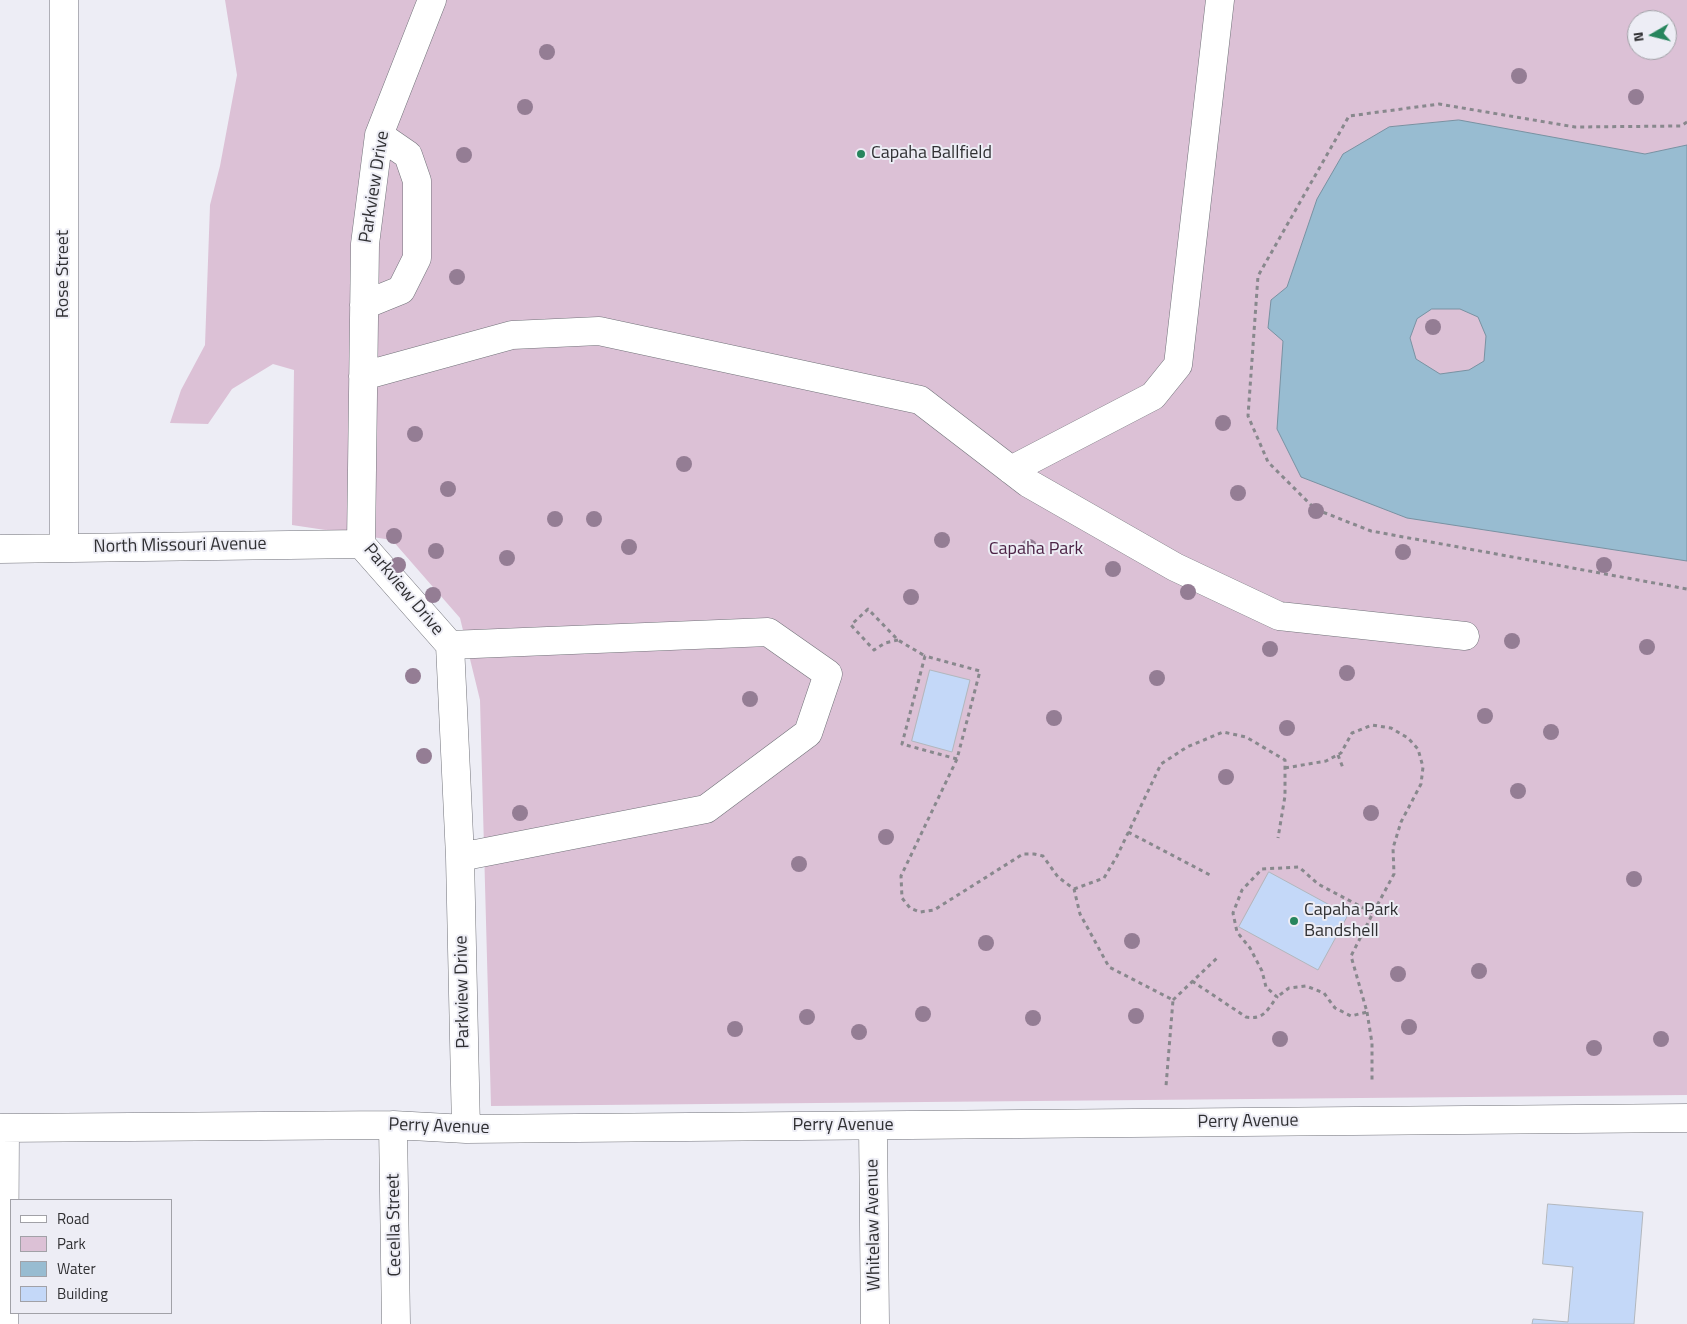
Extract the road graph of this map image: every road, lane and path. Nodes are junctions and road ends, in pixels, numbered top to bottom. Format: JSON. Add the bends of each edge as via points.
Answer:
{"nodes":[{"id":1,"x":64,"y":0,"type":"edge"},
{"id":2,"x":432,"y":0,"type":"edge"},
{"id":3,"x":1220,"y":0,"type":"edge"},
{"id":4,"x":1687,"y":122,"type":"edge"},
{"id":5,"x":379,"y":135,"type":"junction"},
{"id":6,"x":364,"y":305,"type":"junction"},
{"id":7,"x":363,"y":376,"type":"junction"},
{"id":8,"x":1011,"y":470,"type":"junction"},
{"id":9,"x":361,"y":544,"type":"junction"},
{"id":10,"x":64,"y":548,"type":"junction"},
{"id":11,"x":0,"y":549,"type":"edge"},
{"id":12,"x":1687,"y":589,"type":"edge"},
{"id":13,"x":1465,"y":636,"type":"dead end"},
{"id":14,"x":898,"y":640,"type":"junction"},
{"id":15,"x":450,"y":645,"type":"junction"},
{"id":16,"x":925,"y":656,"type":"junction"},
{"id":17,"x":1338,"y":755,"type":"junction"},
{"id":18,"x":958,"y":759,"type":"junction"},
{"id":19,"x":1285,"y":768,"type":"junction"},
{"id":20,"x":1343,"y":768,"type":"dead end"},
{"id":21,"x":1128,"y":832,"type":"junction"},
{"id":22,"x":1278,"y":838,"type":"dead end"},
{"id":23,"x":460,"y":857,"type":"junction"},
{"id":24,"x":1210,"y":875,"type":"dead end"},
{"id":25,"x":1074,"y":889,"type":"junction"},
{"id":26,"x":1373,"y":913,"type":"junction"},
{"id":27,"x":1217,"y":958,"type":"dead end"},
{"id":28,"x":1192,"y":981,"type":"junction"},
{"id":29,"x":1277,"y":998,"type":"junction"},
{"id":30,"x":1172,"y":1000,"type":"junction"},
{"id":31,"x":1367,"y":1012,"type":"junction"},
{"id":32,"x":1372,"y":1083,"type":"dead end"},
{"id":33,"x":1166,"y":1086,"type":"dead end"},
{"id":34,"x":1687,"y":1118,"type":"edge"},
{"id":35,"x":393,"y":1126,"type":"junction"},
{"id":36,"x":873,"y":1126,"type":"junction"},
{"id":37,"x":3,"y":1128,"type":"edge"},
{"id":38,"x":466,"y":1129,"type":"junction"},
{"id":39,"x":4,"y":1324,"type":"edge"},
{"id":40,"x":396,"y":1324,"type":"edge"},
{"id":41,"x":875,"y":1324,"type":"edge"}],
"edges":[{"from":1,"to":10,"type":"street","name":"Rose Street"},
{"from":2,"to":5,"type":"street","name":"Parkview Drive"},
{"from":3,"to":8,"type":"street","via":[[1178,365],[1153,396]]},
{"from":4,"to":12,"type":"path","via":[[1681,126],[1575,127],[1439,104],[1349,116],[1258,276],[1248,416],[1268,462],[1315,510],[1371,531]]},
{"from":5,"to":6,"type":"street","name":"Parkview Drive","via":[[365,244]]},
{"from":5,"to":6,"type":"street","via":[[408,155],[416,182],[417,258],[401,290]]},
{"from":6,"to":7,"type":"street","name":"Parkview Drive"},
{"from":7,"to":8,"type":"street","via":[[512,335],[599,331],[920,400]]},
{"from":7,"to":9,"type":"street","name":"Parkview Drive"},
{"from":8,"to":13,"type":"street","via":[[1028,483],[1175,567],[1279,616]]},
{"from":9,"to":10,"type":"street","name":"North Missouri Avenue"},
{"from":9,"to":15,"type":"street","name":"Parkview Drive"},
{"from":10,"to":11,"type":"street","name":"North Missouri Avenue"},
{"from":14,"to":14,"type":"path","via":[[868,609],[851,624],[874,650]]},
{"from":14,"to":16,"type":"path"},
{"from":15,"to":23,"type":"street","name":"Parkview Drive"},
{"from":15,"to":23,"type":"street","via":[[768,632],[828,674],[808,733],[706,810]]},
{"from":16,"to":18,"type":"path","via":[[980,671]]},
{"from":16,"to":18,"type":"path","via":[[902,744]]},
{"from":17,"to":19,"type":"path"},
{"from":17,"to":20,"type":"path"},
{"from":17,"to":26,"type":"path","via":[[1352,733],[1372,724],[1391,728],[1408,738],[1418,749],[1423,767],[1422,784],[1401,822],[1393,848],[1394,874]]},
{"from":18,"to":25,"type":"path","via":[[901,876],[902,898],[910,908],[920,912],[934,910],[1023,854],[1044,856],[1058,877]]},
{"from":19,"to":21,"type":"path","via":[[1285,760],[1246,737],[1223,732],[1187,747],[1162,764]]},
{"from":19,"to":22,"type":"path"},
{"from":21,"to":24,"type":"path"},
{"from":21,"to":25,"type":"path","via":[[1104,878]]},
{"from":23,"to":38,"type":"street","name":"Parkview Drive"},
{"from":25,"to":30,"type":"path","via":[[1080,914],[1109,967]]},
{"from":26,"to":29,"type":"path","via":[[1318,884],[1299,867],[1262,869],[1242,890],[1232,913],[1237,932],[1250,948],[1266,987]]},
{"from":26,"to":31,"type":"path","via":[[1351,956]]},
{"from":27,"to":28,"type":"path"},
{"from":28,"to":29,"type":"path","via":[[1246,1017],[1263,1015]]},
{"from":28,"to":30,"type":"path"},
{"from":29,"to":31,"type":"path","via":[[1289,988],[1306,986],[1324,994],[1335,1008],[1350,1016]]},
{"from":30,"to":33,"type":"path"},
{"from":31,"to":32,"type":"path","via":[[1372,1043]]},
{"from":34,"to":36,"type":"street","name":"Perry Avenue"},
{"from":35,"to":37,"type":"street","name":"Perry Avenue"},
{"from":35,"to":38,"type":"street","name":"Perry Avenue"},
{"from":35,"to":40,"type":"street","name":"Cecella Street"},
{"from":36,"to":38,"type":"street","name":"Perry Avenue"},
{"from":36,"to":41,"type":"street","name":"Whitelaw Avenue"},
{"from":37,"to":39,"type":"street"}]}
